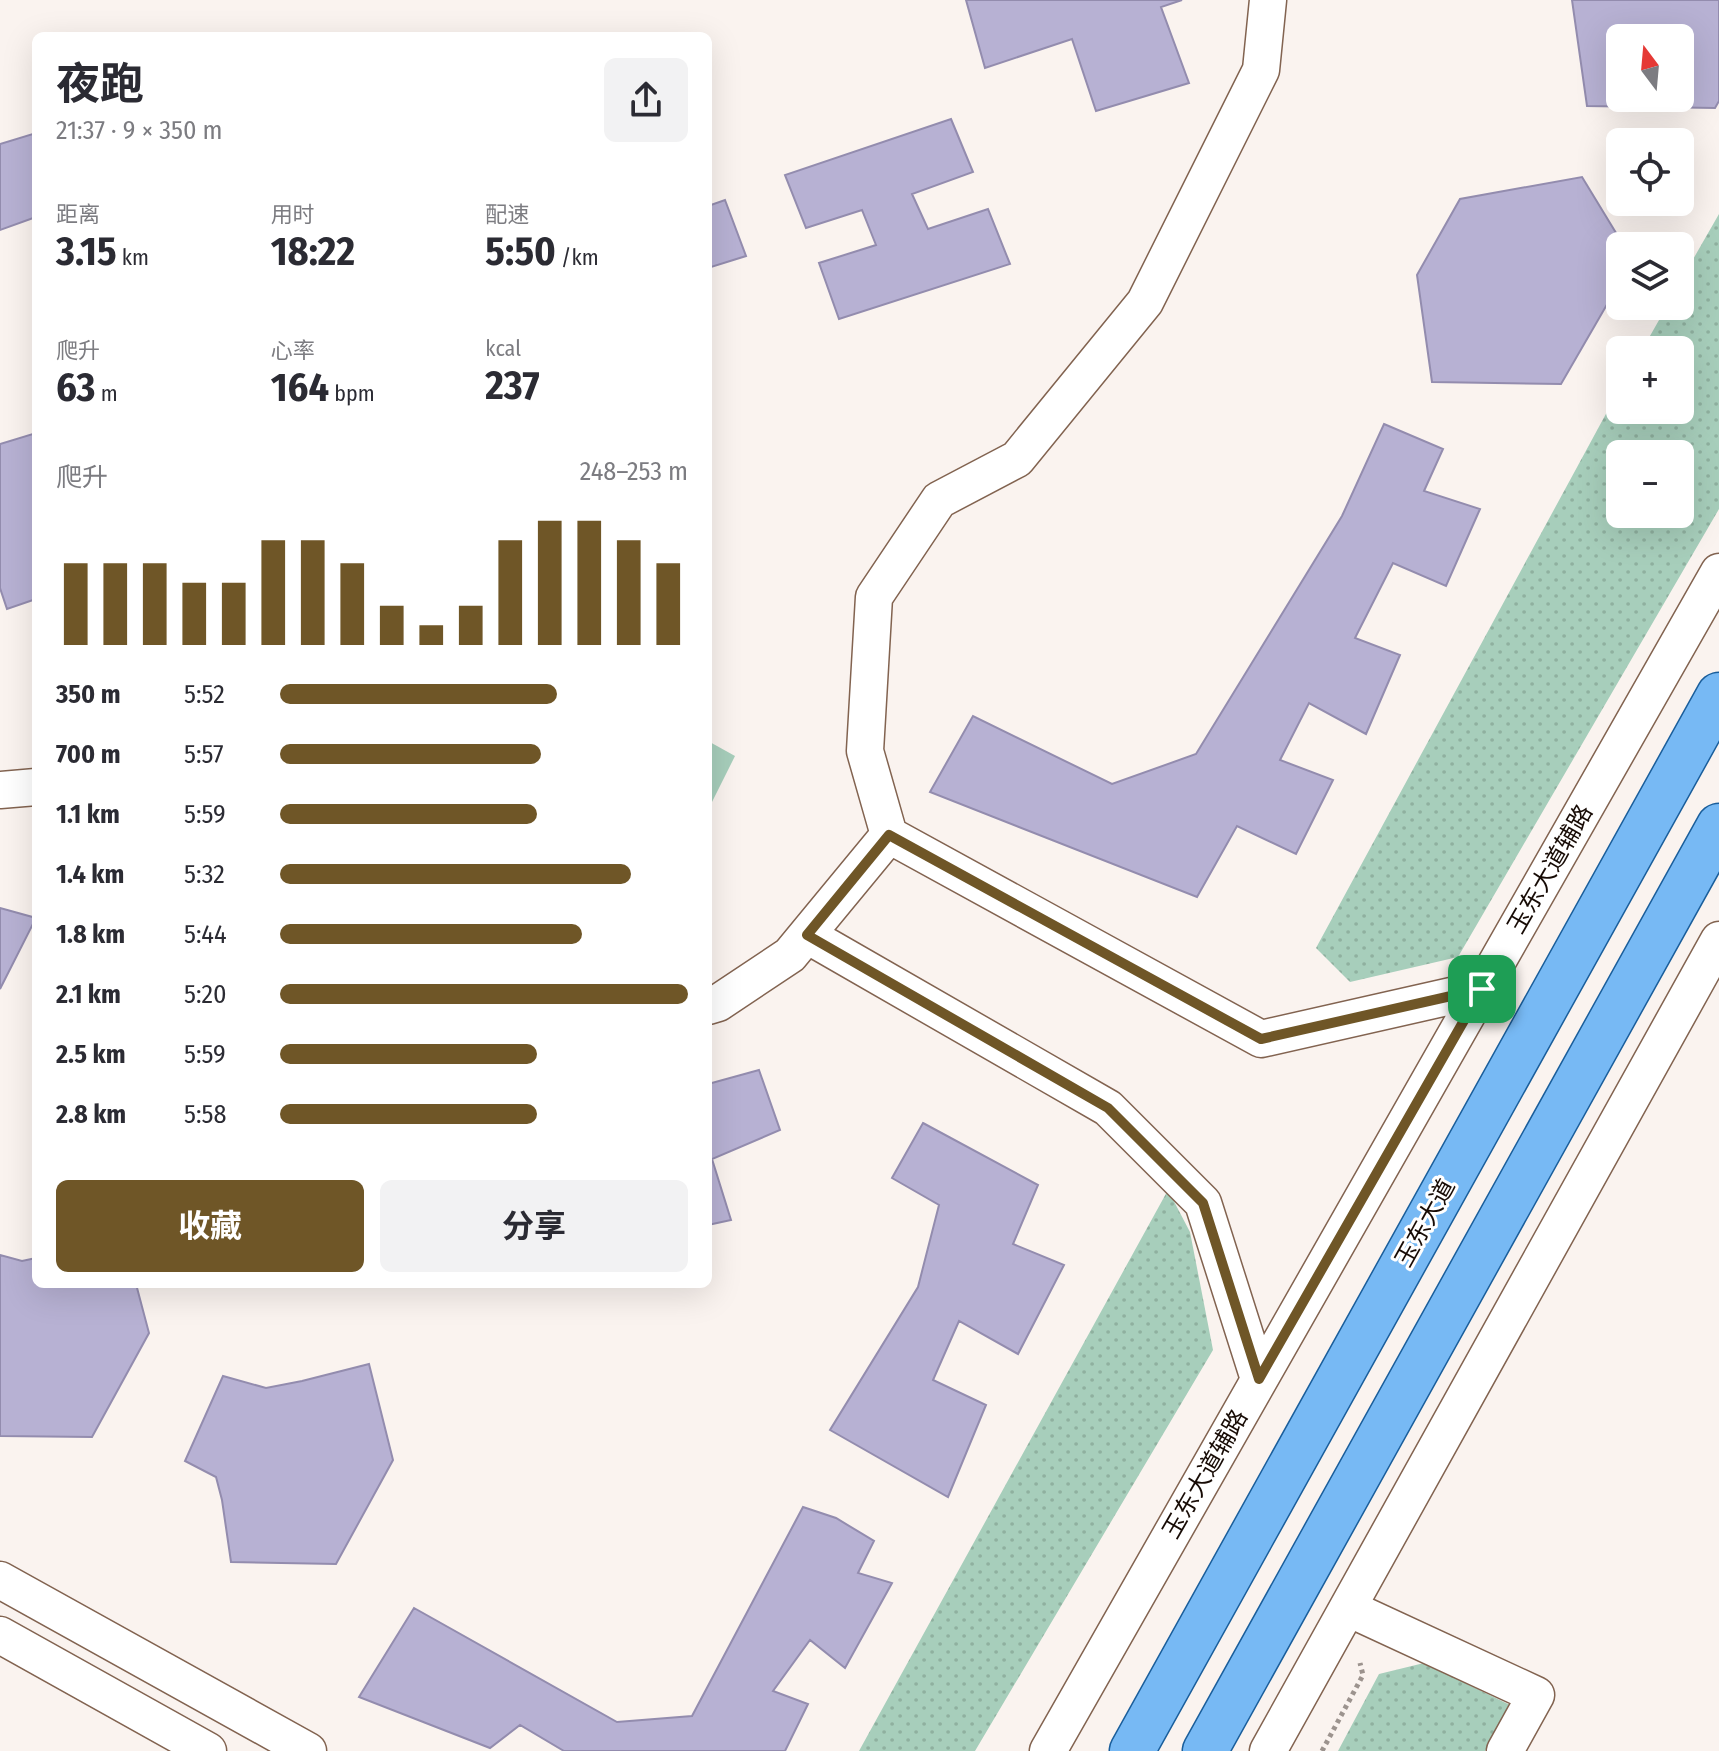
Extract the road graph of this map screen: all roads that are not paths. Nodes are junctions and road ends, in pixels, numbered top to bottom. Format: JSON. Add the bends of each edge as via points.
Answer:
{"nodes":[{"id":1,"x":1268,"y":0,"type":"edge"},
{"id":2,"x":1719,"y":572,"type":"edge"},
{"id":3,"x":1719,"y":695,"type":"edge"},
{"id":4,"x":32,"y":787,"type":"edge"},
{"id":5,"x":0,"y":790,"type":"edge"},
{"id":6,"x":1719,"y":826,"type":"edge"},
{"id":7,"x":889,"y":835,"type":"junction"},
{"id":8,"x":807,"y":935,"type":"junction"},
{"id":9,"x":1719,"y":940,"type":"edge"},
{"id":10,"x":1482,"y":989,"type":"junction"},
{"id":11,"x":712,"y":1005,"type":"edge"},
{"id":12,"x":1259,"y":1379,"type":"junction"},
{"id":13,"x":0,"y":1580,"type":"edge"},
{"id":14,"x":1348,"y":1608,"type":"junction"},
{"id":15,"x":0,"y":1635,"type":"edge"},
{"id":16,"x":208,"y":1751,"type":"edge"},
{"id":17,"x":308,"y":1751,"type":"edge"},
{"id":18,"x":1048,"y":1751,"type":"edge"},
{"id":19,"x":1132,"y":1751,"type":"edge"},
{"id":20,"x":1205,"y":1751,"type":"edge"},
{"id":21,"x":1268,"y":1751,"type":"edge"},
{"id":22,"x":1505,"y":1751,"type":"edge"}],
"edges":[{"from":1,"to":7,"type":"street","via":[[1261,70],[1145,302],[1017,459],[939,500],[874,597],[865,751]]},
{"from":2,"to":10,"type":"street","name":"玉东大道辅路"},
{"from":3,"to":19,"type":"main road","name":"玉东大道"},
{"from":4,"to":5,"type":"street"},
{"from":6,"to":20,"type":"main road"},
{"from":7,"to":8,"type":"street"},
{"from":7,"to":10,"type":"street","via":[[1261,1039]]},
{"from":8,"to":11,"type":"street","via":[[790,955]]},
{"from":8,"to":12,"type":"street","via":[[1108,1108],[1203,1203]]},
{"from":9,"to":14,"type":"street"},
{"from":10,"to":12,"type":"street","name":"玉东大道辅路"},
{"from":12,"to":18,"type":"street","name":"玉东大道辅路"},
{"from":13,"to":17,"type":"street"},
{"from":14,"to":21,"type":"street"},
{"from":14,"to":22,"type":"street","via":[[1536,1695]]},
{"from":15,"to":16,"type":"street"}]}
